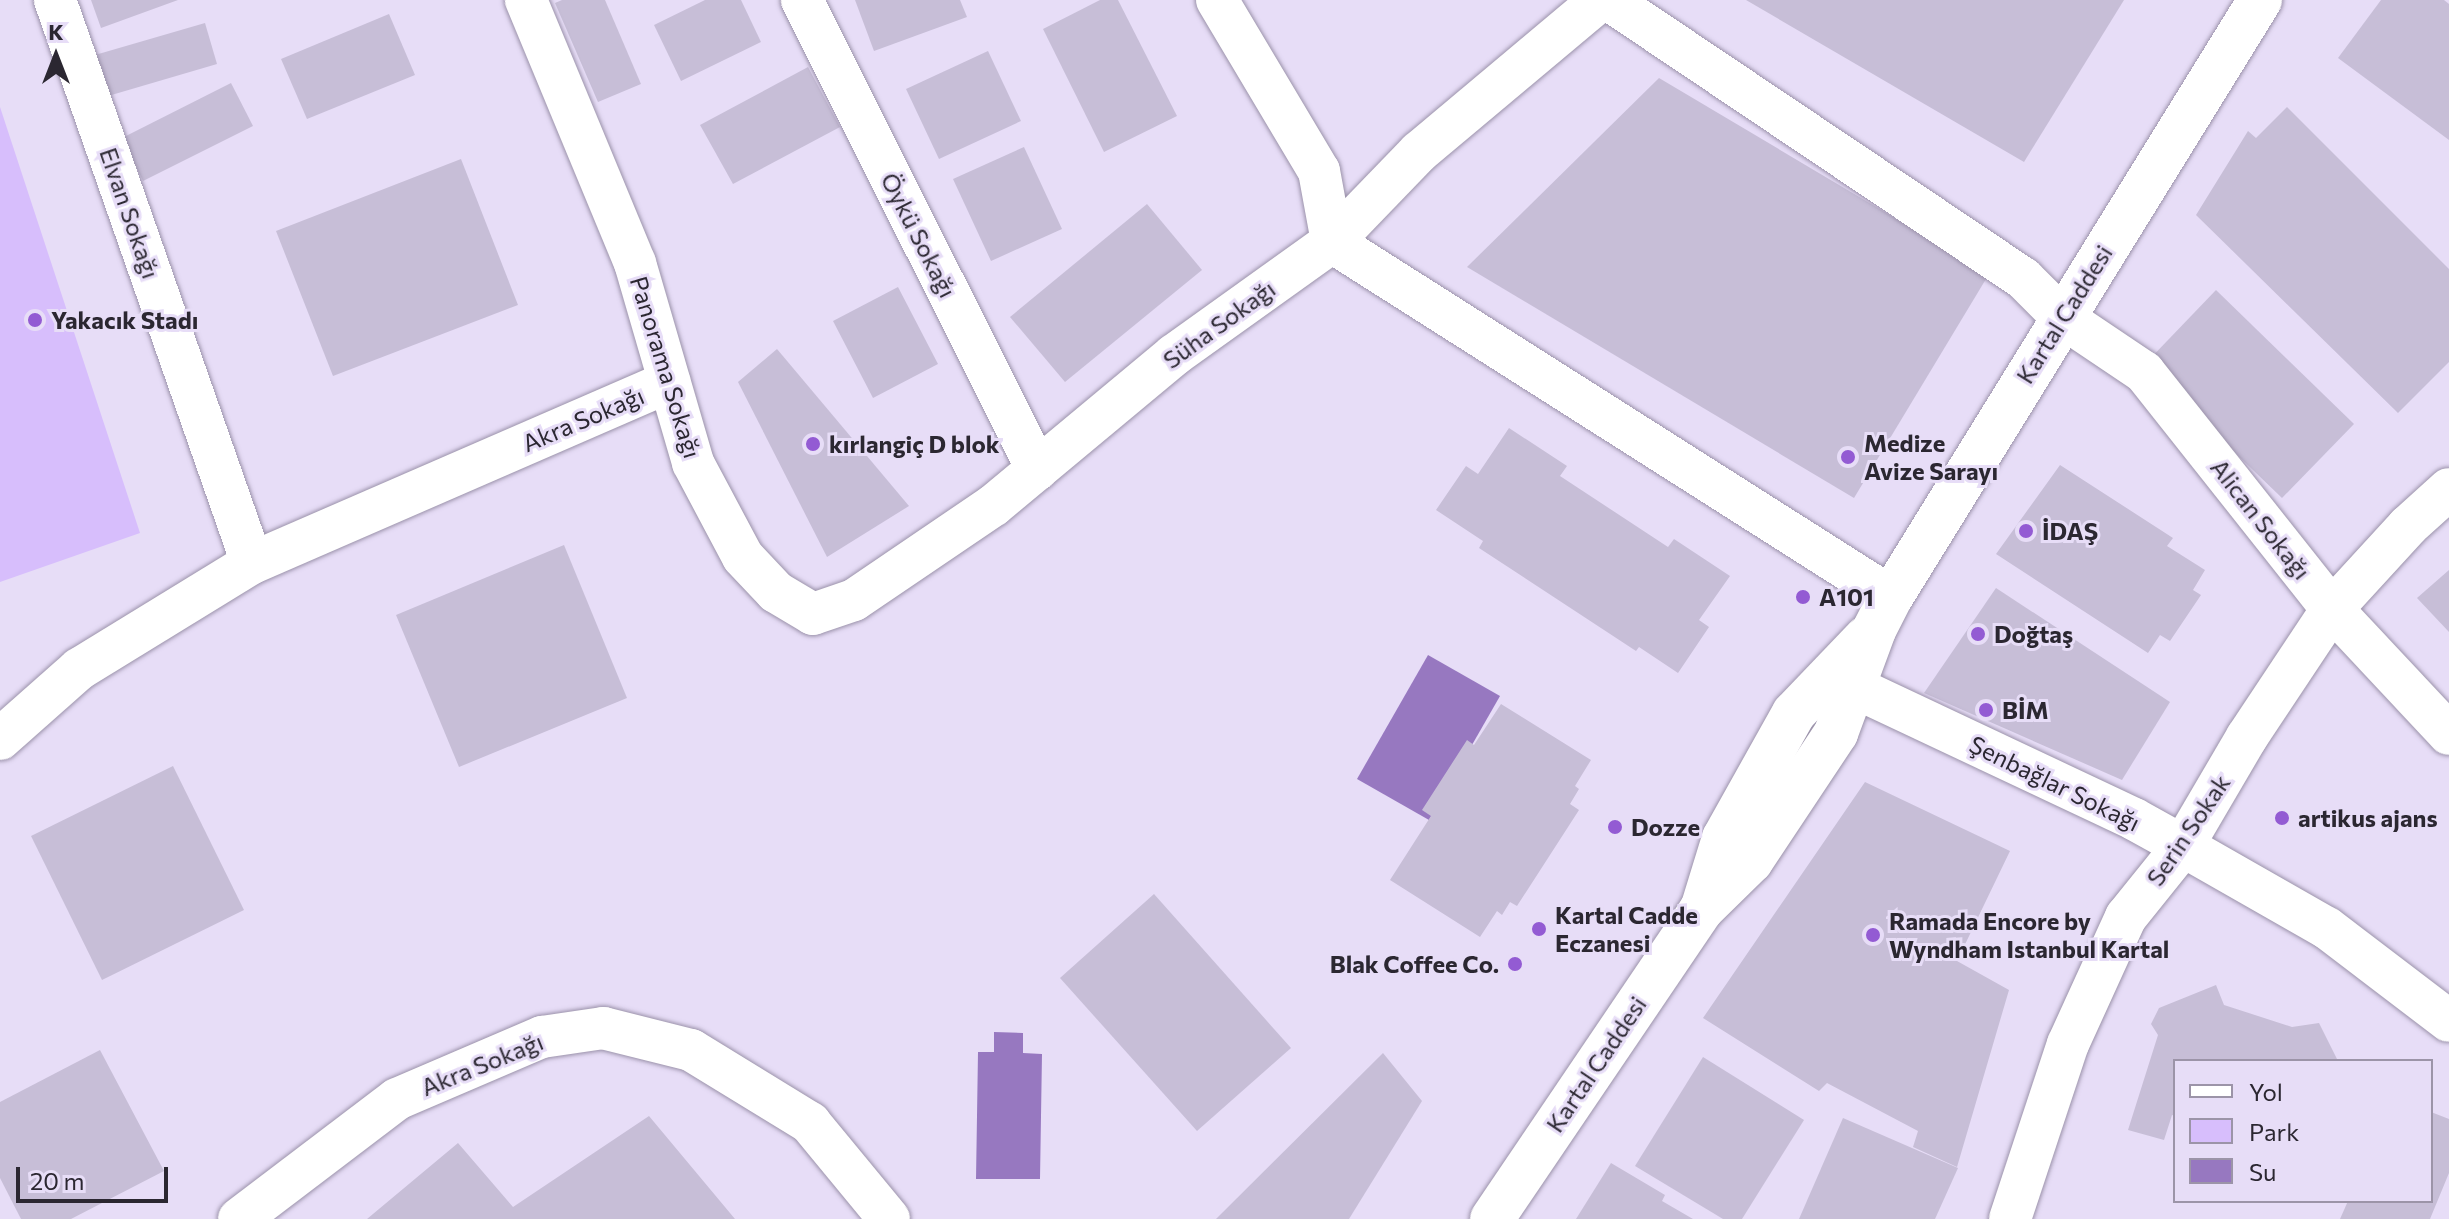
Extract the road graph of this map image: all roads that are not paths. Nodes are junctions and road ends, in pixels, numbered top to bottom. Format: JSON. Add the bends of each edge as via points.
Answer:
{"nodes":[{"id":1,"x":55,"y":0,"type":"edge"},
{"id":2,"x":526,"y":0,"type":"edge"},
{"id":3,"x":802,"y":0,"type":"edge"},
{"id":4,"x":1217,"y":0,"type":"edge"},
{"id":5,"x":1600,"y":0,"type":"edge"},
{"id":6,"x":1609,"y":0,"type":"edge"},
{"id":7,"x":2260,"y":0,"type":"edge"},
{"id":8,"x":1332,"y":242,"type":"junction"},
{"id":9,"x":2062,"y":317,"type":"junction"},
{"id":10,"x":669,"y":382,"type":"junction"},
{"id":11,"x":1037,"y":469,"type":"junction"},
{"id":12,"x":2449,"y":489,"type":"edge"},
{"id":13,"x":252,"y":563,"type":"junction"},
{"id":14,"x":2332,"y":609,"type":"junction"},
{"id":15,"x":813,"y":614,"type":"joint"},
{"id":16,"x":1882,"y":614,"type":"junction"},
{"id":17,"x":1856,"y":688,"type":"junction"},
{"id":18,"x":2449,"y":734,"type":"edge"},
{"id":19,"x":0,"y":739,"type":"edge"},
{"id":20,"x":2183,"y":846,"type":"junction"},
{"id":21,"x":1701,"y":910,"type":"junction"},
{"id":22,"x":2449,"y":1021,"type":"edge"},
{"id":23,"x":239,"y":1219,"type":"edge"},
{"id":24,"x":889,"y":1219,"type":"edge"},
{"id":25,"x":1492,"y":1219,"type":"edge"},
{"id":26,"x":2010,"y":1219,"type":"edge"}],
"edges":[{"from":1,"to":13,"type":"street","name":"Elvan Sokağı"},
{"from":2,"to":10,"type":"street","name":"Panorama Sokağı","via":[[635,263]]},
{"from":3,"to":11,"type":"street","name":"Öykü Sokağı"},
{"from":4,"to":8,"type":"street","via":[[1319,171]]},
{"from":5,"to":8,"type":"street","name":"Süha Sokağı","via":[[1419,152]]},
{"from":6,"to":9,"type":"street","name":"Alican Sokağı","via":[[2023,278]]},
{"from":7,"to":9,"type":"main road","name":"Kartal Caddesi"},
{"from":8,"to":11,"type":"street","name":"Süha Sokağı","via":[[1174,355]]},
{"from":8,"to":16,"type":"street"},
{"from":9,"to":14,"type":"street","name":"Alican Sokağı","via":[[2144,372]]},
{"from":9,"to":16,"type":"main road","name":"Kartal Caddesi"},
{"from":10,"to":13,"type":"street","name":"Akra Sokağı"},
{"from":10,"to":15,"type":"street","name":"Panorama Sokağı","via":[[693,463],[743,557],[776,592]]},
{"from":11,"to":15,"type":"street","name":"Süha Sokağı","via":[[994,505],[854,600]]},
{"from":12,"to":14,"type":"street","name":"Serin Sokak"},
{"from":13,"to":19,"type":"street","name":"Akra Sokağı","via":[[79,669]]},
{"from":14,"to":18,"type":"street","name":"Alican Sokağı"},
{"from":14,"to":20,"type":"street","name":"Serin Sokak"},
{"from":16,"to":17,"type":"main road","name":"Kartal Caddesi"},
{"from":16,"to":21,"type":"main road","name":"Kartal Caddesi","via":[[1794,713],[1724,838]]},
{"from":17,"to":20,"type":"street","name":"Şenbağlar Sokağı"},
{"from":17,"to":21,"type":"main road","name":"Kartal Caddesi","via":[[1836,733],[1751,861]]},
{"from":20,"to":22,"type":"street","name":"Şenbağlar Sokağı","via":[[2327,928]]},
{"from":20,"to":26,"type":"street","name":"Serin Sokak","via":[[2126,917],[2068,1044]]},
{"from":21,"to":25,"type":"main road","name":"Kartal Caddesi"},
{"from":23,"to":24,"type":"street","name":"Akra Sokağı","via":[[397,1099],[542,1037],[603,1028],[691,1050],[810,1123]]}]}
